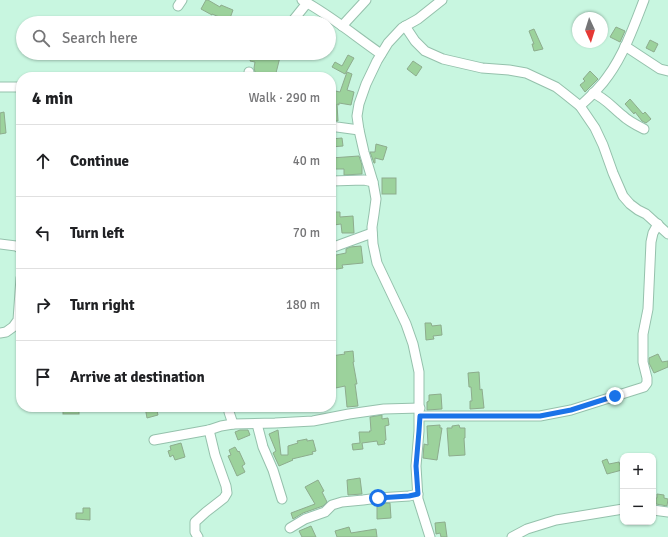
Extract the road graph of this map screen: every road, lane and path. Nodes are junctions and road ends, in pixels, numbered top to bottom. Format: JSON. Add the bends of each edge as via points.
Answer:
{"nodes":[{"id":1,"x":366,"y":0,"type":"edge"},
{"id":2,"x":442,"y":0,"type":"edge"},
{"id":3,"x":644,"y":0,"type":"edge"},
{"id":4,"x":304,"y":1,"type":"edge"},
{"id":5,"x":295,"y":16,"type":"edge"},
{"id":6,"x":329,"y":16,"type":"edge"},
{"id":7,"x":336,"y":21,"type":"edge"},
{"id":8,"x":342,"y":26,"type":"junction"},
{"id":9,"x":405,"y":26,"type":"junction"},
{"id":10,"x":625,"y":46,"type":"junction"},
{"id":11,"x":381,"y":54,"type":"junction"},
{"id":12,"x":668,"y":71,"type":"edge"},
{"id":13,"x":0,"y":87,"type":"edge"},
{"id":14,"x":16,"y":87,"type":"edge"},
{"id":15,"x":593,"y":93,"type":"junction"},
{"id":16,"x":580,"y":106,"type":"junction"},
{"id":17,"x":336,"y":126,"type":"edge"},
{"id":18,"x":644,"y":129,"type":"dead end"},
{"id":19,"x":359,"y":130,"type":"junction"},
{"id":20,"x":336,"y":181,"type":"edge"},
{"id":21,"x":373,"y":182,"type":"junction"},
{"id":22,"x":658,"y":224,"type":"junction"},
{"id":23,"x":372,"y":233,"type":"junction"},
{"id":24,"x":668,"y":234,"type":"edge"},
{"id":25,"x":0,"y":244,"type":"edge"},
{"id":26,"x":16,"y":246,"type":"edge"},
{"id":27,"x":336,"y":246,"type":"edge"},
{"id":28,"x":16,"y":324,"type":"edge"},
{"id":29,"x":0,"y":333,"type":"edge"},
{"id":30,"x":229,"y":412,"type":"edge"},
{"id":31,"x":420,"y":412,"type":"junction"},
{"id":32,"x":233,"y":424,"type":"junction"},
{"id":33,"x":257,"y":424,"type":"junction"},
{"id":34,"x":209,"y":430,"type":"junction"},
{"id":35,"x":154,"y":440,"type":"dead end"},
{"id":36,"x":418,"y":494,"type":"junction"},
{"id":37,"x":282,"y":499,"type":"dead end"},
{"id":38,"x":620,"y":509,"type":"edge"},
{"id":39,"x":656,"y":510,"type":"edge"},
{"id":40,"x":668,"y":512,"type":"edge"},
{"id":41,"x":290,"y":528,"type":"dead end"},
{"id":42,"x":198,"y":537,"type":"edge"},
{"id":43,"x":430,"y":537,"type":"edge"},
{"id":44,"x":512,"y":537,"type":"edge"}],
"edges":[{"from":1,"to":8,"type":"street"},
{"from":2,"to":9,"type":"street"},
{"from":3,"to":10,"type":"street"},
{"from":4,"to":5,"type":"street"},
{"from":4,"to":6,"type":"street"},
{"from":7,"to":8,"type":"street"},
{"from":8,"to":11,"type":"street"},
{"from":9,"to":11,"type":"street"},
{"from":9,"to":16,"type":"street","via":[[425,51],[443,59],[526,73],[556,87]]},
{"from":10,"to":12,"type":"street","via":[[660,69]]},
{"from":10,"to":15,"type":"street","via":[[608,76]]},
{"from":11,"to":19,"type":"street","via":[[359,104]]},
{"from":13,"to":14,"type":"street"},
{"from":15,"to":16,"type":"street"},
{"from":15,"to":18,"type":"street","via":[[600,95],[623,116]]},
{"from":16,"to":22,"type":"street","via":[[595,128],[623,196]]},
{"from":17,"to":19,"type":"street"},
{"from":19,"to":21,"type":"street"},
{"from":20,"to":21,"type":"street"},
{"from":21,"to":23,"type":"street","via":[[376,199]]},
{"from":22,"to":24,"type":"street"},
{"from":22,"to":31,"type":"street","via":[[651,242],[648,309],[643,334],[643,362],[647,378],[644,387],[571,410],[540,416]]},
{"from":23,"to":27,"type":"street"},
{"from":23,"to":31,"type":"street","via":[[377,263],[413,344],[419,372]]},
{"from":25,"to":26,"type":"street"},
{"from":28,"to":29,"type":"street","via":[[6,332]]},
{"from":30,"to":32,"type":"street"},
{"from":31,"to":33,"type":"street","via":[[384,409],[313,421]]},
{"from":31,"to":36,"type":"street","via":[[416,466]]},
{"from":32,"to":33,"type":"street"},
{"from":32,"to":34,"type":"street"},
{"from":33,"to":37,"type":"street"},
{"from":34,"to":35,"type":"street"},
{"from":34,"to":42,"type":"street","via":[[227,493],[195,522]]},
{"from":36,"to":41,"type":"street","via":[[332,504],[325,512]]},
{"from":36,"to":43,"type":"street"},
{"from":38,"to":44,"type":"street","via":[[556,520]]},
{"from":39,"to":40,"type":"street"}]}
